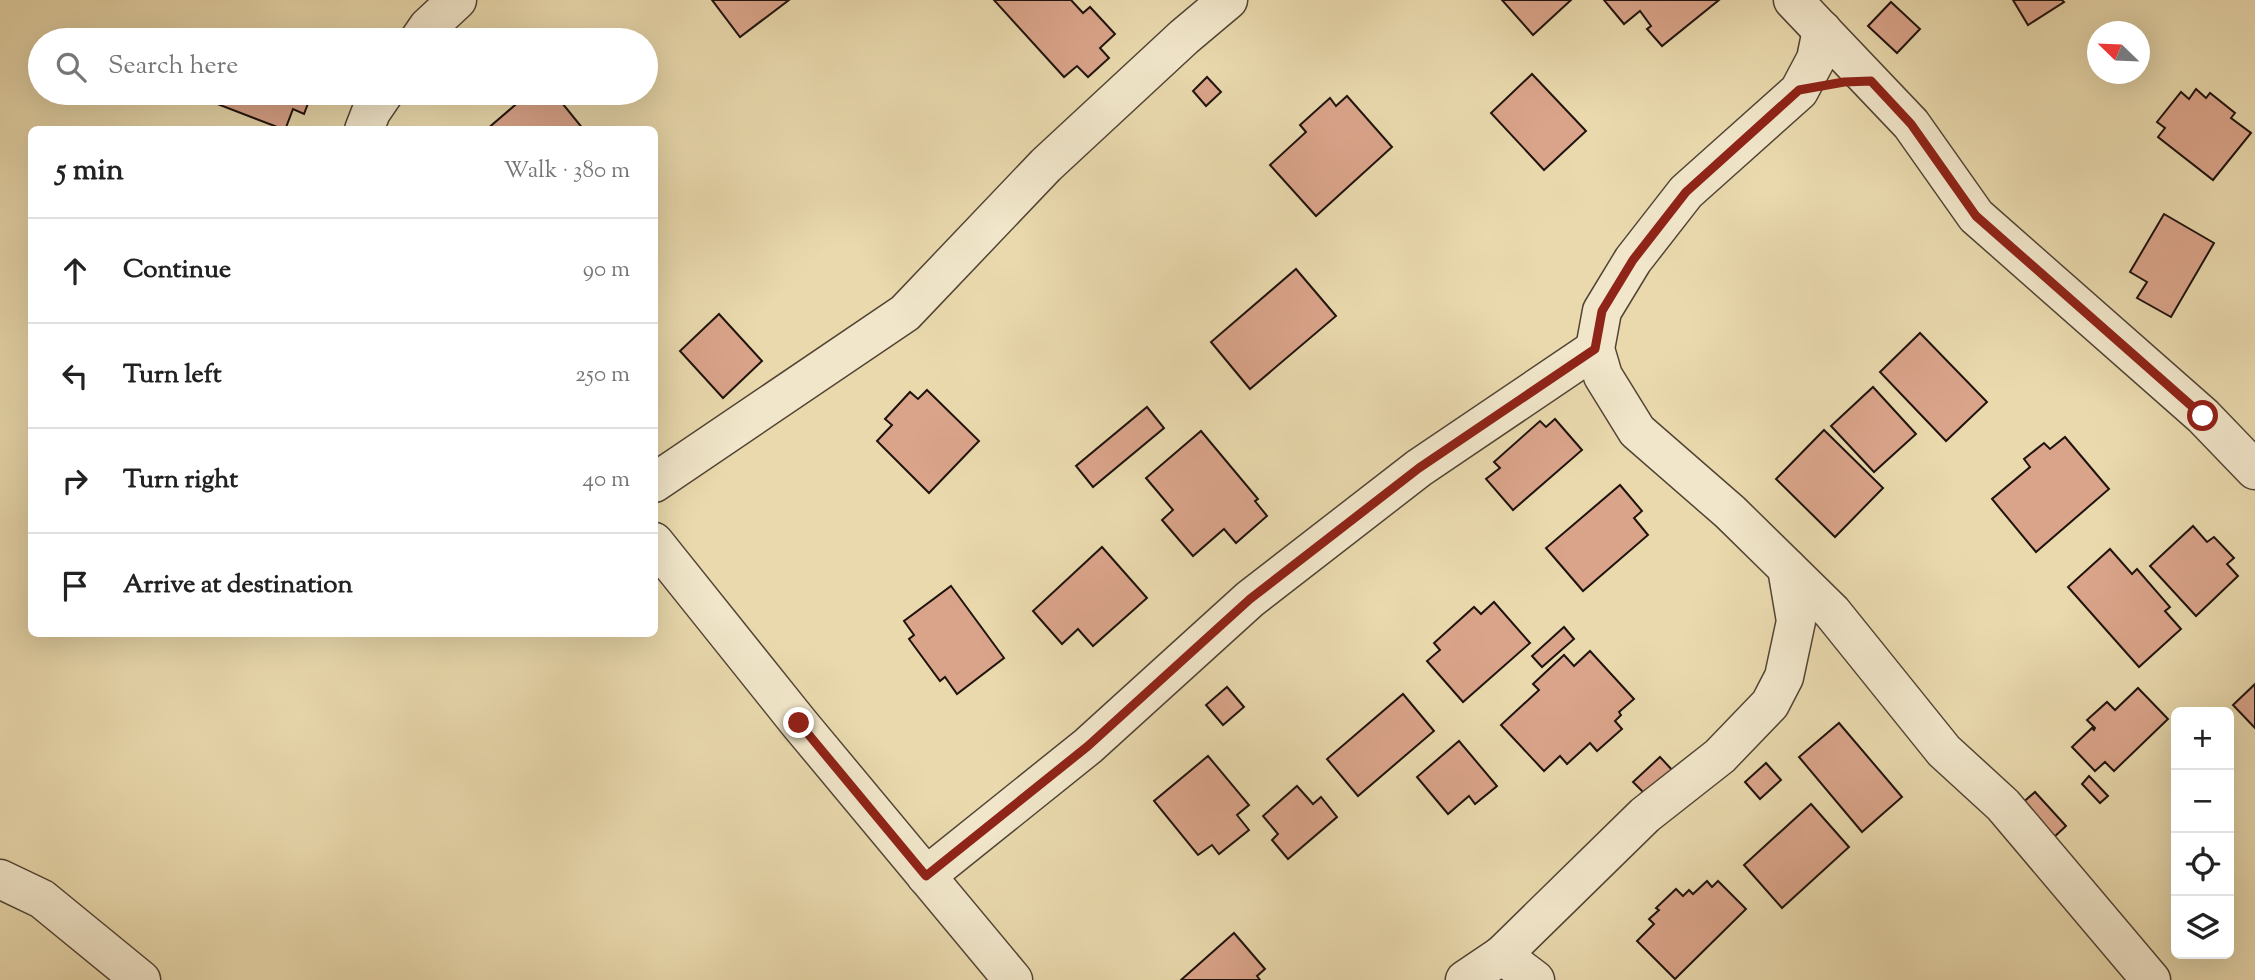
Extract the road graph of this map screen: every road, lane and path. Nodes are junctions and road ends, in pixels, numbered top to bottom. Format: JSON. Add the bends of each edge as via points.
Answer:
{"nodes":[{"id":1,"x":457,"y":0,"type":"edge"},
{"id":2,"x":1228,"y":0,"type":"edge"},
{"id":3,"x":1793,"y":0,"type":"edge"},
{"id":4,"x":427,"y":28,"type":"edge"},
{"id":5,"x":1822,"y":30,"type":"junction"},
{"id":6,"x":1871,"y":81,"type":"junction"},
{"id":7,"x":1799,"y":90,"type":"junction"},
{"id":8,"x":376,"y":105,"type":"edge"},
{"id":9,"x":366,"y":126,"type":"edge"},
{"id":10,"x":1595,"y":349,"type":"junction"},
{"id":11,"x":2255,"y":470,"type":"edge"},
{"id":12,"x":658,"y":480,"type":"edge"},
{"id":13,"x":658,"y":547,"type":"edge"},
{"id":14,"x":1787,"y":568,"type":"junction"},
{"id":15,"x":1832,"y":612,"type":"junction"},
{"id":16,"x":1796,"y":621,"type":"junction"},
{"id":17,"x":926,"y":876,"type":"junction"},
{"id":18,"x":0,"y":879,"type":"edge"},
{"id":19,"x":1502,"y":955,"type":"junction"},
{"id":20,"x":141,"y":980,"type":"edge"},
{"id":21,"x":1013,"y":980,"type":"edge"},
{"id":22,"x":1465,"y":980,"type":"edge"},
{"id":23,"x":1535,"y":980,"type":"edge"},
{"id":24,"x":2151,"y":980,"type":"edge"}],
"edges":[{"from":1,"to":4,"type":"street"},
{"from":2,"to":12,"type":"street","via":[[1046,165],[905,313]]},
{"from":3,"to":5,"type":"street"},
{"from":5,"to":6,"type":"street"},
{"from":5,"to":7,"type":"street","via":[[1816,59]]},
{"from":6,"to":7,"type":"street"},
{"from":6,"to":11,"type":"street","via":[[1911,124],[1976,216],[2203,416]]},
{"from":7,"to":10,"type":"street","via":[[1678,202],[1633,260],[1602,311]]},
{"from":8,"to":9,"type":"street"},
{"from":10,"to":14,"type":"street","via":[[1603,376],[1637,431]]},
{"from":10,"to":17,"type":"street","via":[[1419,468],[1250,599],[1088,746]]},
{"from":13,"to":17,"type":"street"},
{"from":14,"to":15,"type":"street"},
{"from":14,"to":16,"type":"street"},
{"from":15,"to":16,"type":"street"},
{"from":15,"to":24,"type":"street","via":[[1944,751],[2003,805]]},
{"from":16,"to":19,"type":"street","via":[[1784,677],[1770,704],[1720,757],[1645,815]]},
{"from":17,"to":21,"type":"street"},
{"from":18,"to":20,"type":"street","via":[[42,899]]},
{"from":19,"to":22,"type":"street"},
{"from":19,"to":23,"type":"street"}]}
